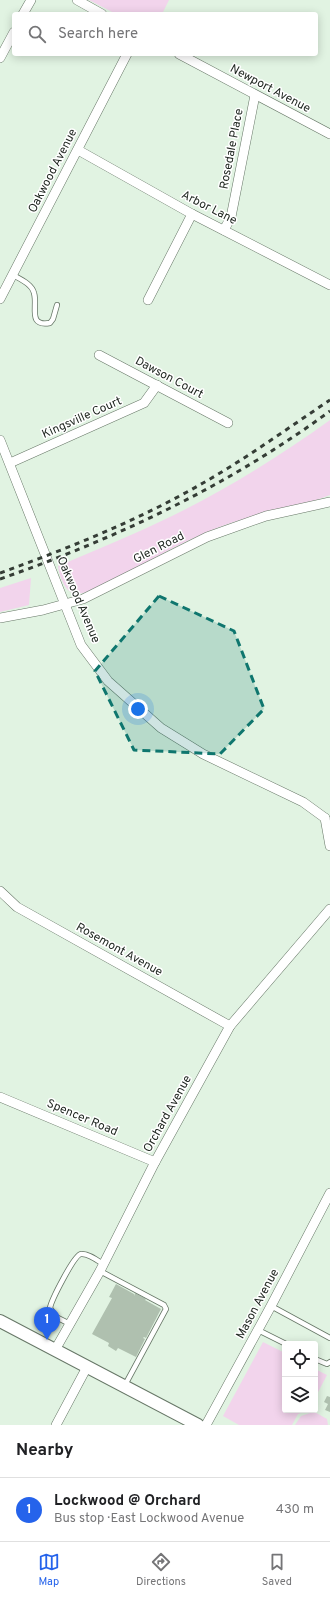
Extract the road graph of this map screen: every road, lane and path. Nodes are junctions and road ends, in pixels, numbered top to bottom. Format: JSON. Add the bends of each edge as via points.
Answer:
{"nodes":[{"id":1,"x":31,"y":0,"type":"edge"},
{"id":2,"x":77,"y":0,"type":"edge"},
{"id":3,"x":24,"y":12,"type":"edge"},
{"id":4,"x":98,"y":12,"type":"edge"},
{"id":5,"x":12,"y":36,"type":"edge"},
{"id":6,"x":126,"y":56,"type":"edge"},
{"id":7,"x":183,"y":56,"type":"edge"},
{"id":8,"x":0,"y":58,"type":"edge"},
{"id":9,"x":255,"y":95,"type":"junction"},
{"id":10,"x":330,"y":134,"type":"edge"},
{"id":11,"x":78,"y":150,"type":"junction"},
{"id":12,"x":192,"y":214,"type":"junction"},
{"id":13,"x":224,"y":230,"type":"junction"},
{"id":14,"x":13,"y":275,"type":"junction"},
{"id":15,"x":330,"y":285,"type":"edge"},
{"id":16,"x":0,"y":299,"type":"edge"},
{"id":17,"x":148,"y":300,"type":"dead end"},
{"id":18,"x":57,"y":305,"type":"dead end"},
{"id":19,"x":99,"y":355,"type":"dead end"},
{"id":20,"x":157,"y":385,"type":"junction"},
{"id":21,"x":228,"y":423,"type":"dead end"},
{"id":22,"x":0,"y":440,"type":"edge"},
{"id":23,"x":10,"y":463,"type":"junction"},
{"id":24,"x":330,"y":502,"type":"edge"},
{"id":25,"x":66,"y":604,"type":"junction"},
{"id":26,"x":0,"y":618,"type":"edge"},
{"id":27,"x":328,"y":815,"type":"edge"},
{"id":28,"x":330,"y":846,"type":"edge"},
{"id":29,"x":0,"y":891,"type":"edge"},
{"id":30,"x":330,"y":909,"type":"edge"},
{"id":31,"x":230,"y":1026,"type":"junction"},
{"id":32,"x":0,"y":1097,"type":"edge"},
{"id":33,"x":155,"y":1162,"type":"junction"},
{"id":34,"x":330,"y":1194,"type":"edge"},
{"id":35,"x":102,"y":1267,"type":"junction"},
{"id":36,"x":271,"y":1306,"type":"junction"},
{"id":37,"x":0,"y":1321,"type":"edge"},
{"id":38,"x":70,"y":1324,"type":"junction"},
{"id":39,"x":258,"y":1330,"type":"junction"},
{"id":40,"x":330,"y":1338,"type":"edge"},
{"id":41,"x":282,"y":1342,"type":"edge"},
{"id":42,"x":55,"y":1350,"type":"junction"},
{"id":43,"x":318,"y":1360,"type":"edge"},
{"id":44,"x":330,"y":1362,"type":"edge"},
{"id":45,"x":87,"y":1367,"type":"junction"},
{"id":46,"x":124,"y":1386,"type":"junction"},
{"id":47,"x":56,"y":1425,"type":"edge"},
{"id":48,"x":198,"y":1425,"type":"edge"},
{"id":49,"x":206,"y":1425,"type":"edge"}],
"edges":[{"from":1,"to":3,"type":"street"},
{"from":2,"to":4,"type":"street"},
{"from":5,"to":8,"type":"street"},
{"from":6,"to":11,"type":"street","name":"Oakwood Avenue"},
{"from":7,"to":9,"type":"street","name":"Newport Avenue"},
{"from":9,"to":10,"type":"street","name":"Newport Avenue"},
{"from":9,"to":13,"type":"street","name":"Rosedale Place","via":[[231,217]]},
{"from":11,"to":12,"type":"street","name":"Arbor Lane"},
{"from":11,"to":14,"type":"street","name":"Oakwood Avenue"},
{"from":12,"to":13,"type":"street","name":"Arbor Lane"},
{"from":12,"to":17,"type":"street"},
{"from":13,"to":15,"type":"street","name":"Arbor Lane"},
{"from":14,"to":16,"type":"street","name":"Oakwood Avenue"},
{"from":14,"to":18,"type":"lane","via":[[31,287],[37,321],[43,324],[50,323]]},
{"from":19,"to":20,"type":"street","name":"Dawson Court"},
{"from":20,"to":21,"type":"street","name":"Dawson Court"},
{"from":20,"to":23,"type":"street","name":"Kingsville Court","via":[[144,403]]},
{"from":22,"to":23,"type":"street","name":"Oakwood Avenue"},
{"from":23,"to":25,"type":"street","name":"Oakwood Avenue"},
{"from":24,"to":25,"type":"street","name":"Glen Road","via":[[266,516],[207,537],[83,599]]},
{"from":25,"to":26,"type":"street","name":"Glen Road"},
{"from":25,"to":27,"type":"street","name":"Oakwood Avenue","via":[[81,645],[108,681],[161,728],[203,754]]},
{"from":27,"to":28,"type":"street"},
{"from":29,"to":31,"type":"street","name":"Rosemont Avenue","via":[[17,907]]},
{"from":30,"to":31,"type":"street","name":"Orchard Avenue"},
{"from":31,"to":33,"type":"street","name":"Orchard Avenue"},
{"from":32,"to":33,"type":"street","name":"Spencer Road"},
{"from":33,"to":35,"type":"street","name":"Orchard Avenue"},
{"from":34,"to":36,"type":"street","name":"Mason Avenue"},
{"from":35,"to":38,"type":"street","name":"Orchard Avenue"},
{"from":35,"to":38,"type":"lane","via":[[86,1254],[77,1256],[50,1308],[56,1317]]},
{"from":35,"to":46,"type":"lane","via":[[164,1305],[166,1309]]},
{"from":36,"to":39,"type":"street","name":"Mason Avenue"},
{"from":36,"to":40,"type":"lane"},
{"from":37,"to":42,"type":"main road"},
{"from":38,"to":42,"type":"street","name":"Orchard Avenue"},
{"from":39,"to":41,"type":"lane"},
{"from":39,"to":49,"type":"street","name":"Mason Avenue"},
{"from":42,"to":45,"type":"main road"},
{"from":43,"to":44,"type":"lane","via":[[326,1364]]},
{"from":45,"to":46,"type":"main road"},
{"from":45,"to":47,"type":"street"},
{"from":46,"to":48,"type":"main road"}]}
